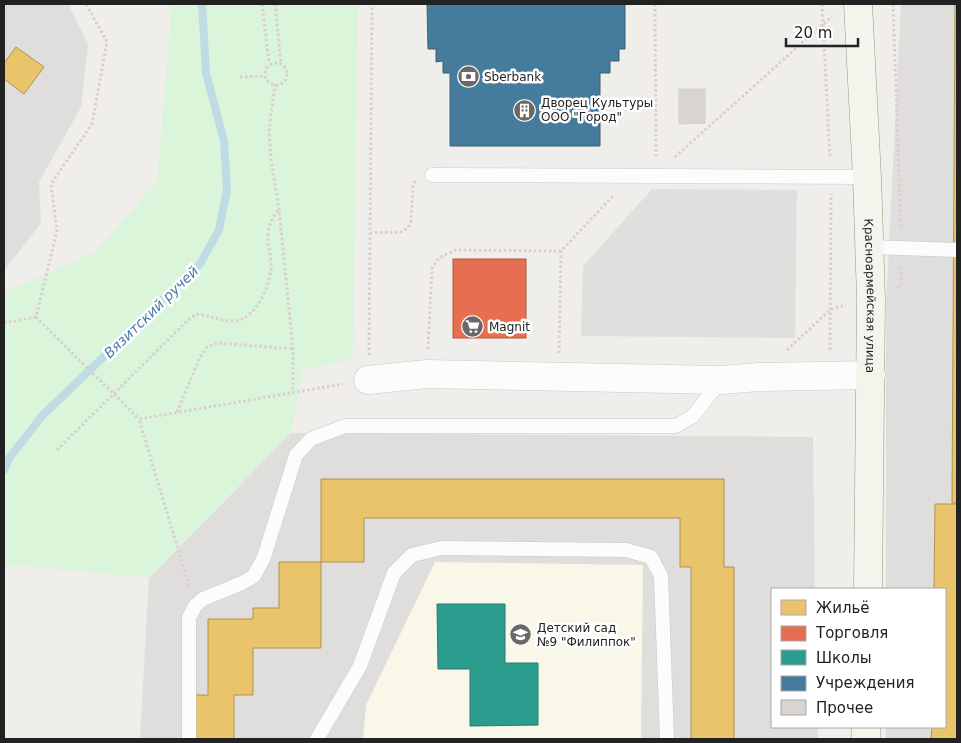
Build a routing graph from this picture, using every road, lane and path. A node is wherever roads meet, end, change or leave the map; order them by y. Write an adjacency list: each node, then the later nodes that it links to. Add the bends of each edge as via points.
1 (86, 4): 21 (path, via 107,42 92,124 51,184 57,231)
2 (262, 4): 7 (path)
3 (275, 4): 8 (path)
4 (372, 4): 17 (path)
5 (655, 4): 13 (path)
6 (846, 9): 13 (path); 15 (street, Красноармейская улица)
7 (269, 64): 8 (path); 9 (path)
8 (281, 64): 11 (path, via 288,75 282,84)
9 (265, 76): 10 (path); 11 (path, via 270,84)
10 (240, 77)
11 (275, 84): 16 (path, via 271,159)
12 (432, 175): 14 (lane); 17 (path, via 418,178 413,185 408,228 401,232)
13 (656, 175): 14 (lane); 15 (lane)
14 (631, 177): 20 (path)
15 (867, 177): 18 (street, Красноармейская улица)
16 (280, 209): 23 (path); 32 (path, via 270,221 268,233 272,266 257,306 246,317 234,321 196,314)
17 (370, 233): 27 (path)
18 (870, 247): 19 (lane); 25 (street, Красноармейская улица)
19 (957, 250)
20 (561, 251): 24 (path, via 455,250 438,258 432,268); 26 (path)
21 (36, 317): 22 (path); 31 (path, bridge)
22 (4, 323)
23 (293, 349): 29 (path); 30 (path, via 218,343 207,347)
24 (427, 374): 26 (street); 27 (street)
25 (871, 375): 28 (street, via 759,376); 33 (street, Красноармейская улица)
26 (559, 377): 28 (street)
27 (368, 380): 29 (path)
28 (721, 380): 34 (lane, via 693,416 676,426 346,426 311,439 296,455 264,557 254,576)
29 (293, 393): 30 (path)
30 (177, 412): 31 (path)
31 (139, 419): 34 (path)
32 (57, 450)
33 (868, 588)
34 (194, 606): 35 (lane, via 189,618)
35 (188, 739)
36 (317, 739): 37 (lane, via 360,666 394,573 412,555 442,548 626,550 651,557 661,576)
37 (667, 739)

